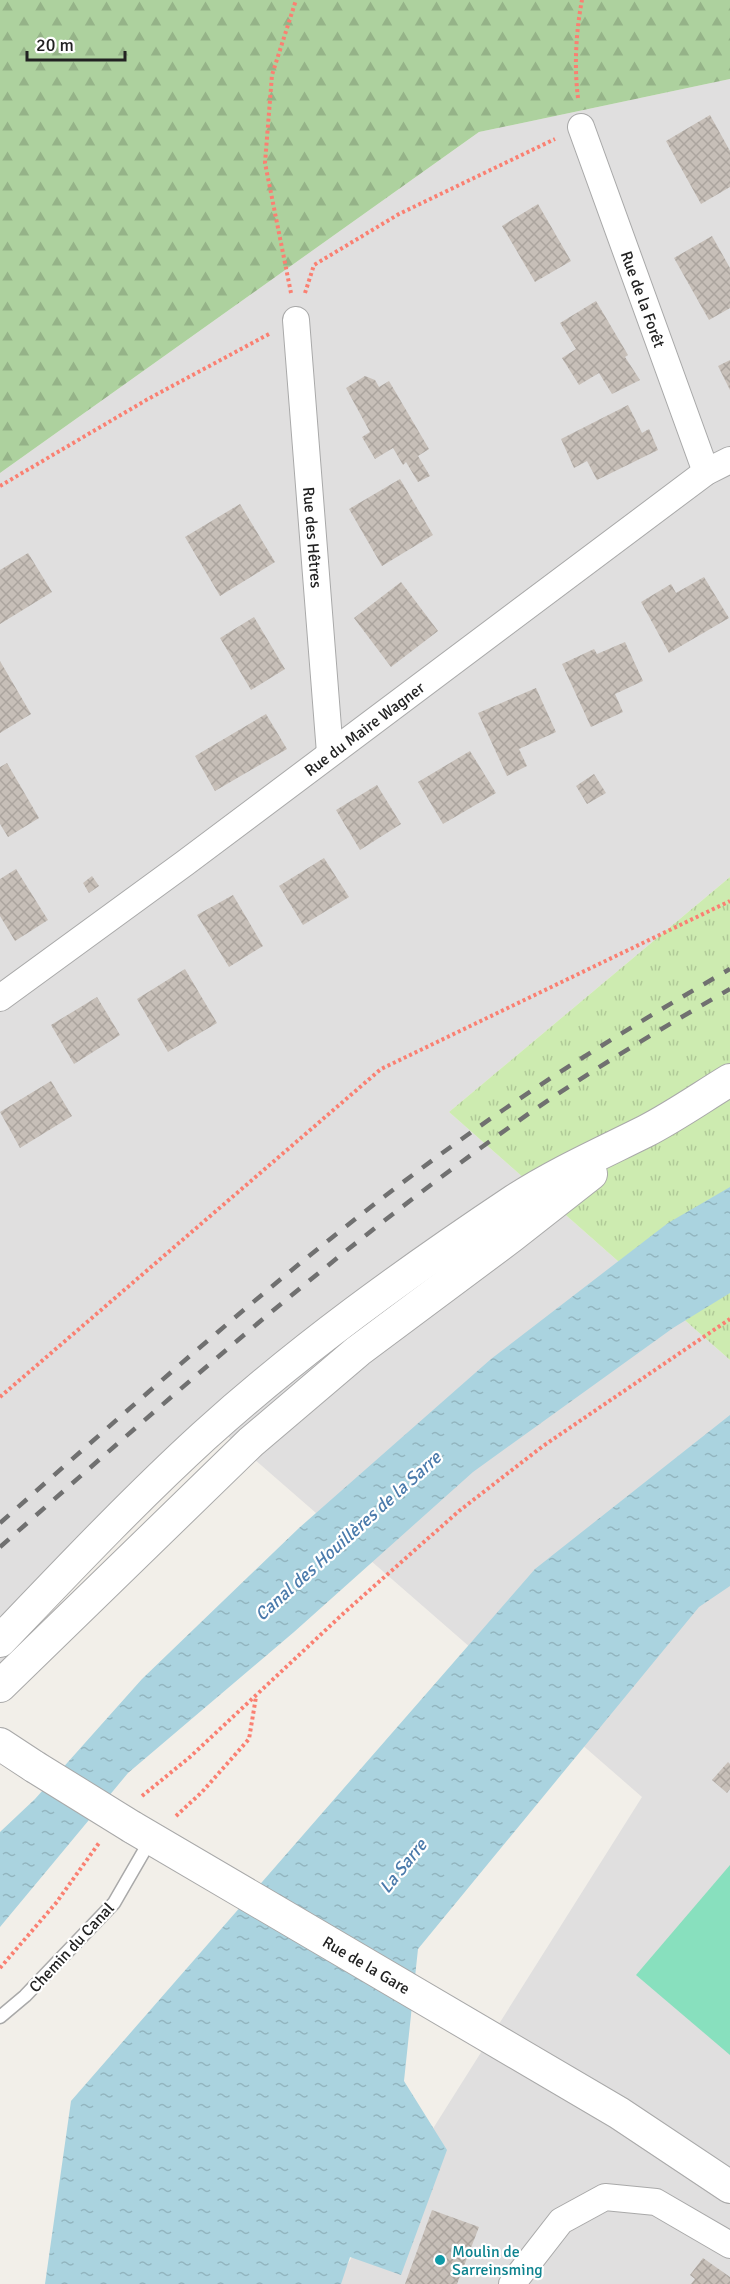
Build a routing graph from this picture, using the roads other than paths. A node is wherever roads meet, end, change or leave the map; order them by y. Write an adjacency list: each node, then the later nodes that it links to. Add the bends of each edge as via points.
1 (581, 127): 4 (street, Rue de la Forêt)
2 (296, 320): 5 (street, Rue des Hêtres)
3 (730, 460): 4 (street, Rue du Maire Wagner)
4 (706, 472): 5 (street, Rue du Maire Wagner)
5 (330, 753): 6 (street, Rue du Maire Wagner)
6 (0, 998)
7 (730, 1080): 8 (street)
8 (649, 1129): 9 (street, via 574,1165 516,1199 290,1362 203,1437); 10 (street, via 358,1351 251,1442)
9 (0, 1641)
10 (0, 1686)
11 (0, 1744): 12 (street, Rue de la Gare, bridge)
12 (149, 1829): 13 (lane, Chemin du Canal, via 114,1903); 14 (street, Rue de la Gare, via 619,2113)
13 (0, 2017)
14 (730, 2187)
15 (730, 2245): 16 (street, via 656,2202 605,2197 561,2221)
16 (512, 2284)

